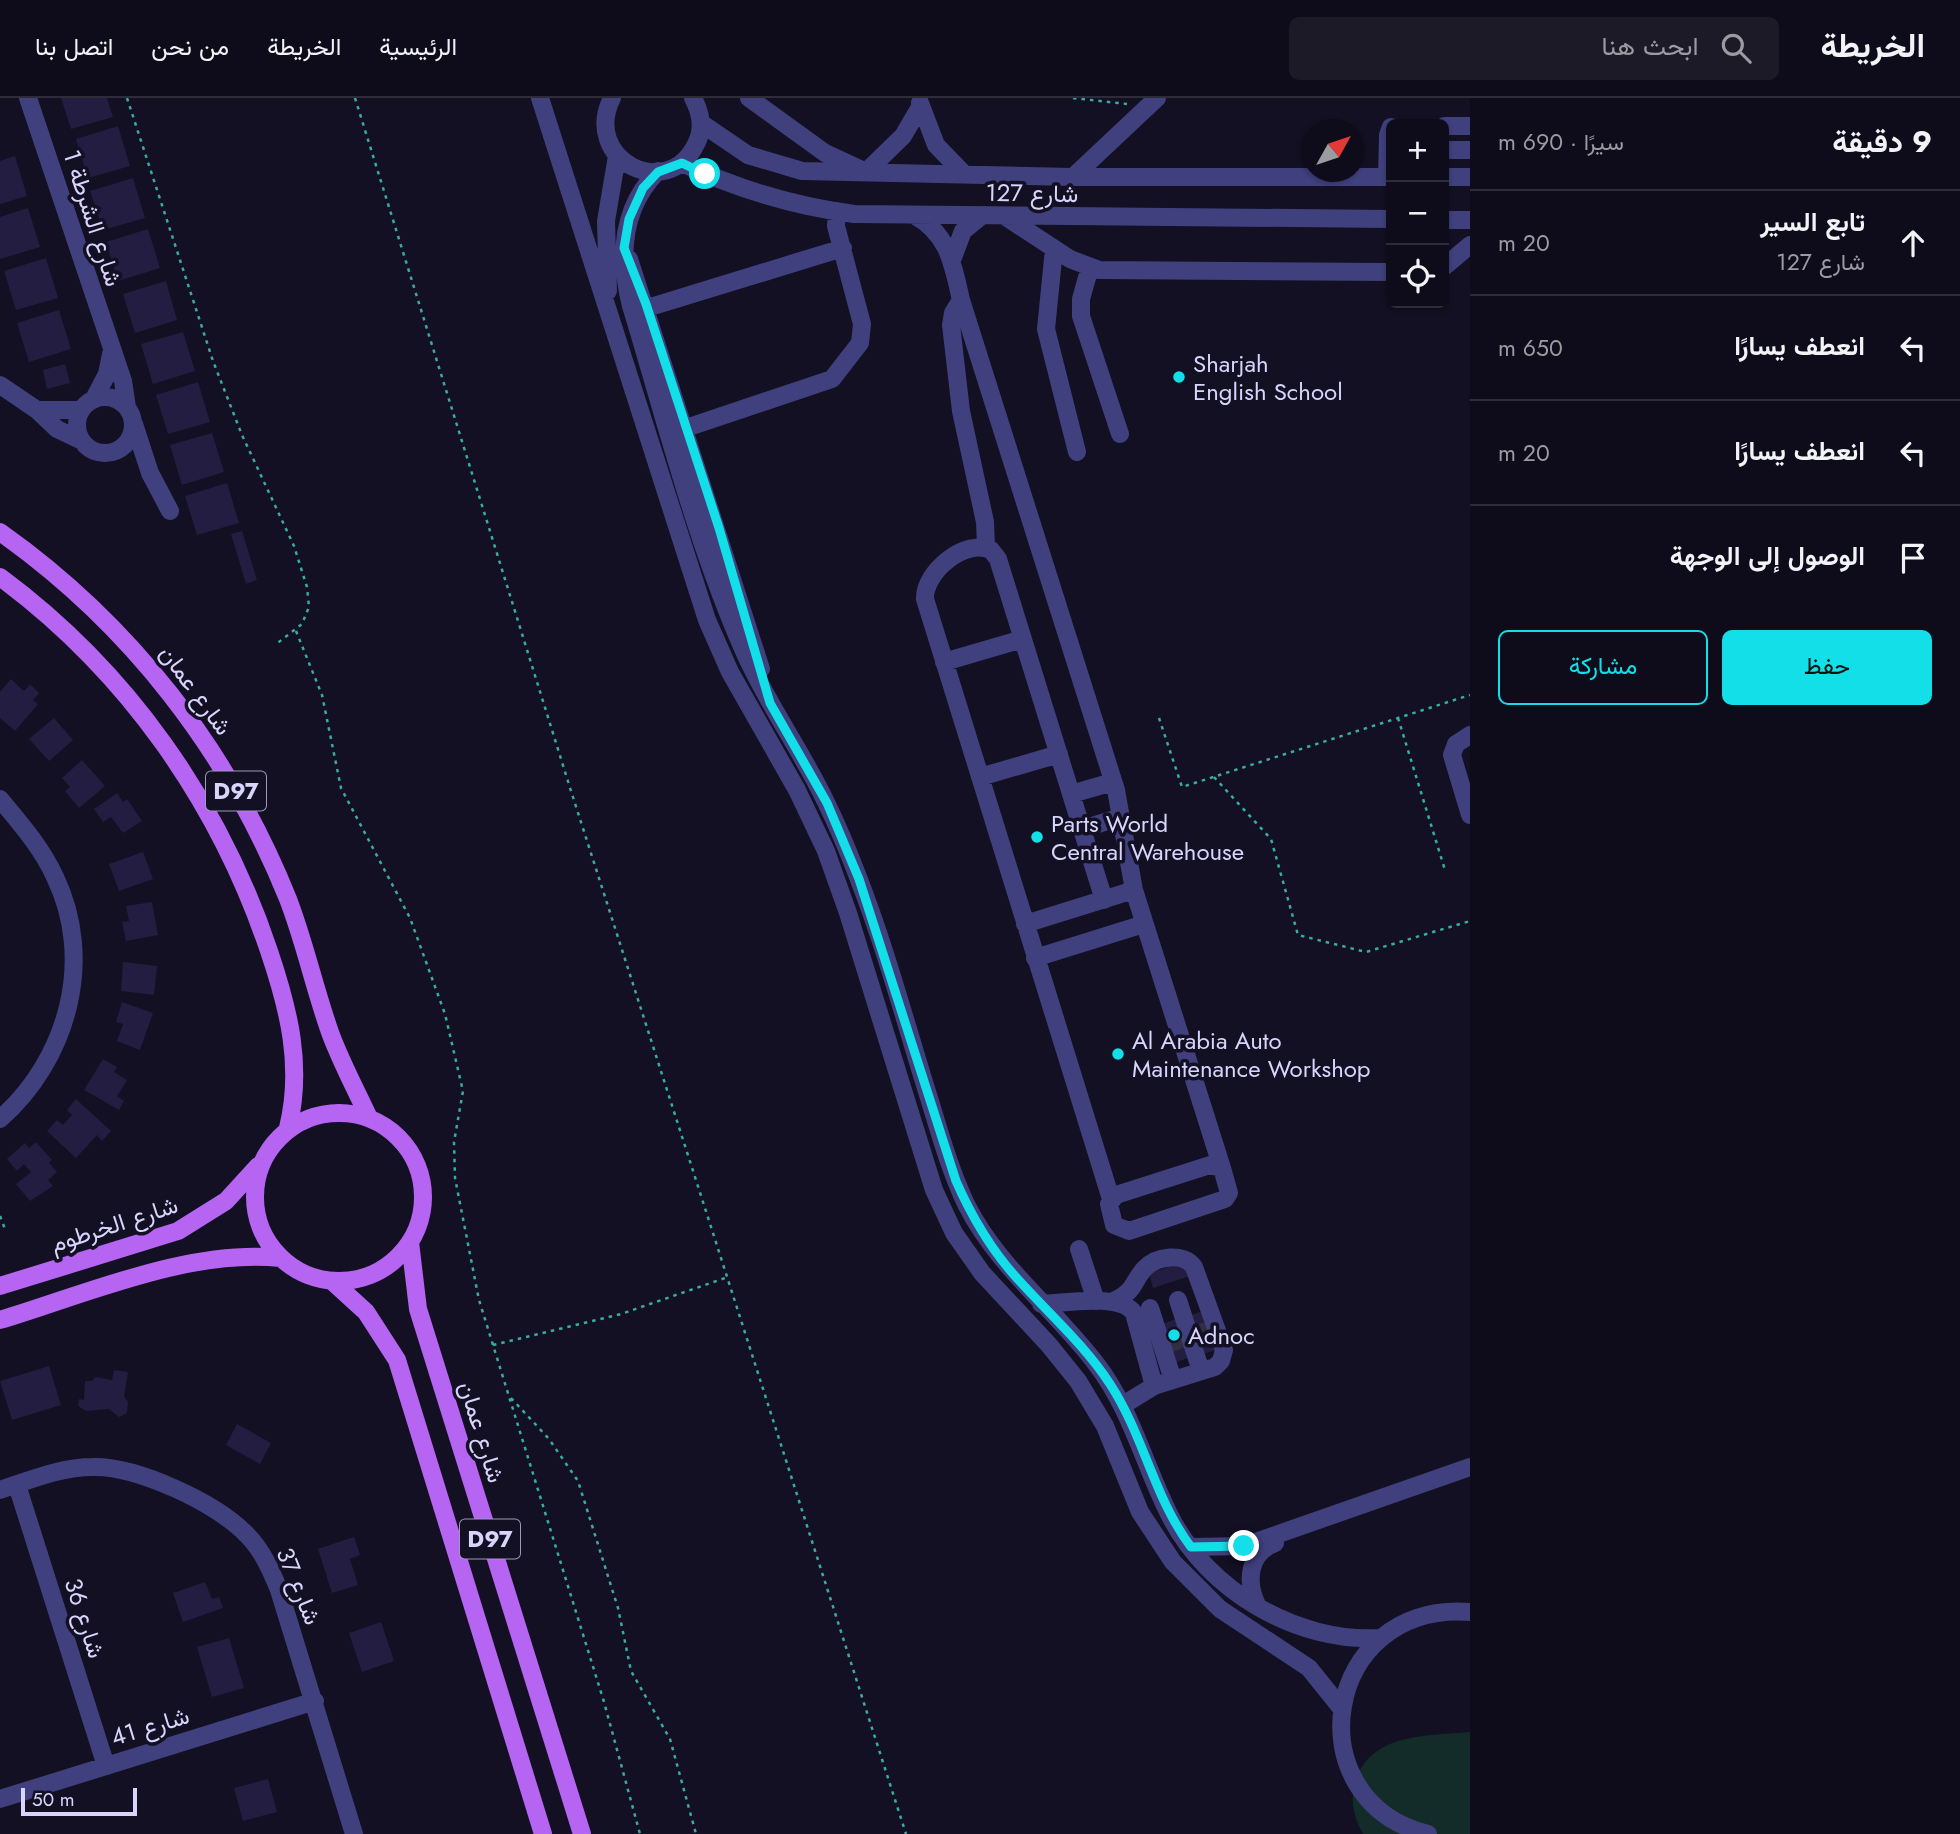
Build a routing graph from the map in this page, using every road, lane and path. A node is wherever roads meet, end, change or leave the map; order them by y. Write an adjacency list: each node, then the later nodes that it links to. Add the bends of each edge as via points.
1 (28, 98): 43 (street, شارع الشرطة 1)
2 (127, 98): 59 (path, via 213,361 301,566 309,607)
3 (355, 98): 95 (path)
4 (540, 98): 42 (street)
5 (693, 98): 11 (street)
6 (749, 98): 19 (street, via 825,153)
7 (1073, 98): 10 (path)
8 (606, 101): 16 (street, via 605,133)
9 (920, 102): 19 (street, via 903,136); 20 (street, via 936,145)
10 (1152, 102): 21 (street)
11 (701, 123): 17 (street, via 696,145); 19 (street, شارع 127, via 748,155 774,165 802,171)
12 (1449, 125): 13 (street)
13 (1470, 126)
14 (1449, 150): 15 (street)
15 (1470, 150)
16 (617, 156): 18 (street, via 639,170); 42 (street, via 605,243)
17 (682, 163): 18 (street); 25 (street, شارع 127, via 752,192)
18 (658, 172): 33 (street, via 633,208)
19 (866, 173): 20 (street, شارع 127)
20 (965, 175): 21 (street, شارع 127)
21 (1073, 177): 22 (street, شارع 127)
22 (1386, 177)
23 (1449, 177): 24 (street)
24 (1470, 177)
25 (836, 211): 26 (street, شارع 127); 34 (street)
26 (914, 215): 27 (street, شارع 127); 36 (street, via 941,237)
27 (980, 217): 28 (street, شارع 127); 36 (street, via 964,230)
28 (1006, 217): 29 (street, شارع 127); 35 (street)
29 (1386, 219)
30 (1449, 220): 31 (street)
31 (1470, 220)
32 (1470, 245): 37 (street)
33 (624, 248): 41 (street); 64 (street, via 631,306 703,542 743,650)
34 (843, 248): 41 (street); 49 (street, via 863,330 860,343 840,370 827,380)
35 (1054, 249): 38 (street); 53 (street, via 1046,329)
36 (952, 260): 40 (street)
37 (1449, 263)
38 (1090, 267): 39 (street); 50 (street, via 1081,316)
39 (1386, 272)
40 (961, 300): 57 (street, via 951,325 961,411 985,522); 71 (street)
41 (647, 308): 49 (street)
42 (612, 323): 120 (street, via 707,620 826,851 934,1190 954,1233 982,1273 1078,1381 1105,1426 1140,1512 1172,1562 1220,1609 1309,1668)
43 (111, 354): 45 (street, via 107,374); 46 (street, شارع الشرطة 1)
44 (0, 385): 47 (street)
45 (88, 404): 46 (street, via 116,399); 47 (street); 51 (street, via 77,426)
46 (127, 407): 48 (street)
47 (37, 410): 51 (street, via 57,429)
48 (134, 424): 52 (street, via 130,440); 54 (street)
49 (686, 428): 64 (street)
50 (1120, 435)
51 (82, 441): 52 (street, via 102,453)
52 (118, 450): 54 (street)
53 (1077, 452)
54 (150, 473): 55 (street)
55 (170, 512)
56 (0, 532): 84 (main road, شارع عمان / D97, via 71,586 124,638 173,695 216,758 278,877 331,1036)
57 (986, 547): 60 (street, via 998,559); 62 (street, via 975,547 943,565 927,583 925,599)
58 (0, 577): 86 (main road, D97, via 69,636 123,692 172,754 213,821 256,912 289,1016 296,1084)
59 (296, 631): 61 (path); 106 (path, via 322,695 341,788 410,918 445,1014 463,1091 454,1142 458,1201)
60 (1023, 639): 62 (street); 68 (street)
61 (275, 645)
62 (944, 662): 69 (street)
63 (1470, 695): 66 (path)
64 (770, 703): 102 (street, via 827,803 859,879 947,1156 967,1204 1003,1261)
65 (1159, 718): 70 (path, via 1182,787)
66 (1398, 718): 70 (path); 77 (path)
67 (1470, 735): 74 (street, via 1456,744 1452,755)
68 (1059, 754): 69 (street); 72 (street)
69 (980, 777): 82 (street)
70 (1214, 777): 80 (path, via 1271,838 1298,935 1366,952)
71 (1113, 782): 72 (street); 75 (street)
72 (1071, 794): 76 (street)
73 (0, 799): 85 (street, via 56,877 70,916 75,957 71,995 52,1051 28,1089)
74 (1470, 815)
75 (1121, 817): 76 (street); 78 (street)
76 (1082, 829): 79 (street)
77 (1445, 870)
78 (1134, 890): 79 (street); 81 (street)
79 (1104, 900): 82 (street)
80 (1470, 920)
81 (1144, 924): 83 (street); 88 (street)
82 (1026, 925): 83 (street)
83 (1035, 958): 89 (street)
84 (369, 1118): 86 (main road, via 327,1112); 92 (main road, via 396,1135 415,1160 422,1181 419,1223)
85 (0, 1119)
86 (288, 1128): 87 (main road)
87 (262, 1160): 94 (main road, via 254,1202 258,1223); 97 (main road, شارع الخرطوم, via 226,1202 178,1231)
88 (1223, 1168): 89 (street, via 1210,1165); 89 (street, via 1229,1193 1224,1199 1129,1231 1114,1225)
89 (1111, 1199)
90 (0, 1216): 91 (path)
91 (5, 1229)
92 (410, 1242): 96 (main road, via 399,1256 368,1276); 125 (main road, شارع عمان / D97, via 418,1309)
93 (1079, 1249): 100 (street)
94 (281, 1258): 96 (main road, via 296,1270); 104 (main road, via 234,1256 192,1261)
95 (728, 1277): 106 (path, via 621,1314); 128 (path)
96 (332, 1281): 124 (main road, D97, via 366,1312 397,1360)
97 (0, 1286)
98 (1204, 1292): 99 (street); 101 (street, via 1192,1263 1175,1257 1148,1265 1133,1289); 105 (street)
99 (1178, 1300): 103 (street); 105 (street)
100 (1096, 1301): 101 (street); 102 (street)
101 (1114, 1301): 103 (street)
102 (1041, 1304): 111 (street, via 1081,1345)
103 (1142, 1310): 105 (street); 109 (street)
104 (0, 1320)
105 (1190, 1337): 107 (street); 107 (street, via 1224,1350 1215,1367); 108 (street)
106 (493, 1345): 110 (path)
107 (1201, 1371): 108 (street)
108 (1173, 1380): 109 (street)
109 (1154, 1386): 111 (street)
110 (508, 1396): 126 (path, via 604,1702); 127 (path, via 549,1439 578,1481 618,1608 631,1671 670,1739)
111 (1123, 1405): 115 (street, via 1170,1516)
112 (1470, 1467): 114 (street)
113 (8, 1487): 119 (street, شارع 37, via 74,1468 127,1470 169,1486 237,1525 258,1548 279,1590); 121 (street, شارع 36)
114 (1309, 1525): 115 (street, via 1244,1546); 116 (street, via 1258,1555 1250,1581)
115 (1191, 1547): 116 (street, via 1227,1584)
116 (1257, 1605): 118 (street, via 1313,1632)
117 (1470, 1612): 118 (street, via 1422,1615)
118 (1380, 1638): 120 (street, via 1351,1676)
119 (315, 1700): 121 (street, شارع 41); 123 (street, شارع 37)
120 (1342, 1709): 129 (street, via 1345,1755 1358,1784 1392,1819)
121 (106, 1766): 122 (street, شارع 41)
122 (0, 1799)
123 (354, 1834)
124 (543, 1834)
125 (582, 1834)
126 (640, 1834)
127 (696, 1834)
128 (906, 1834)
129 (1428, 1834)

